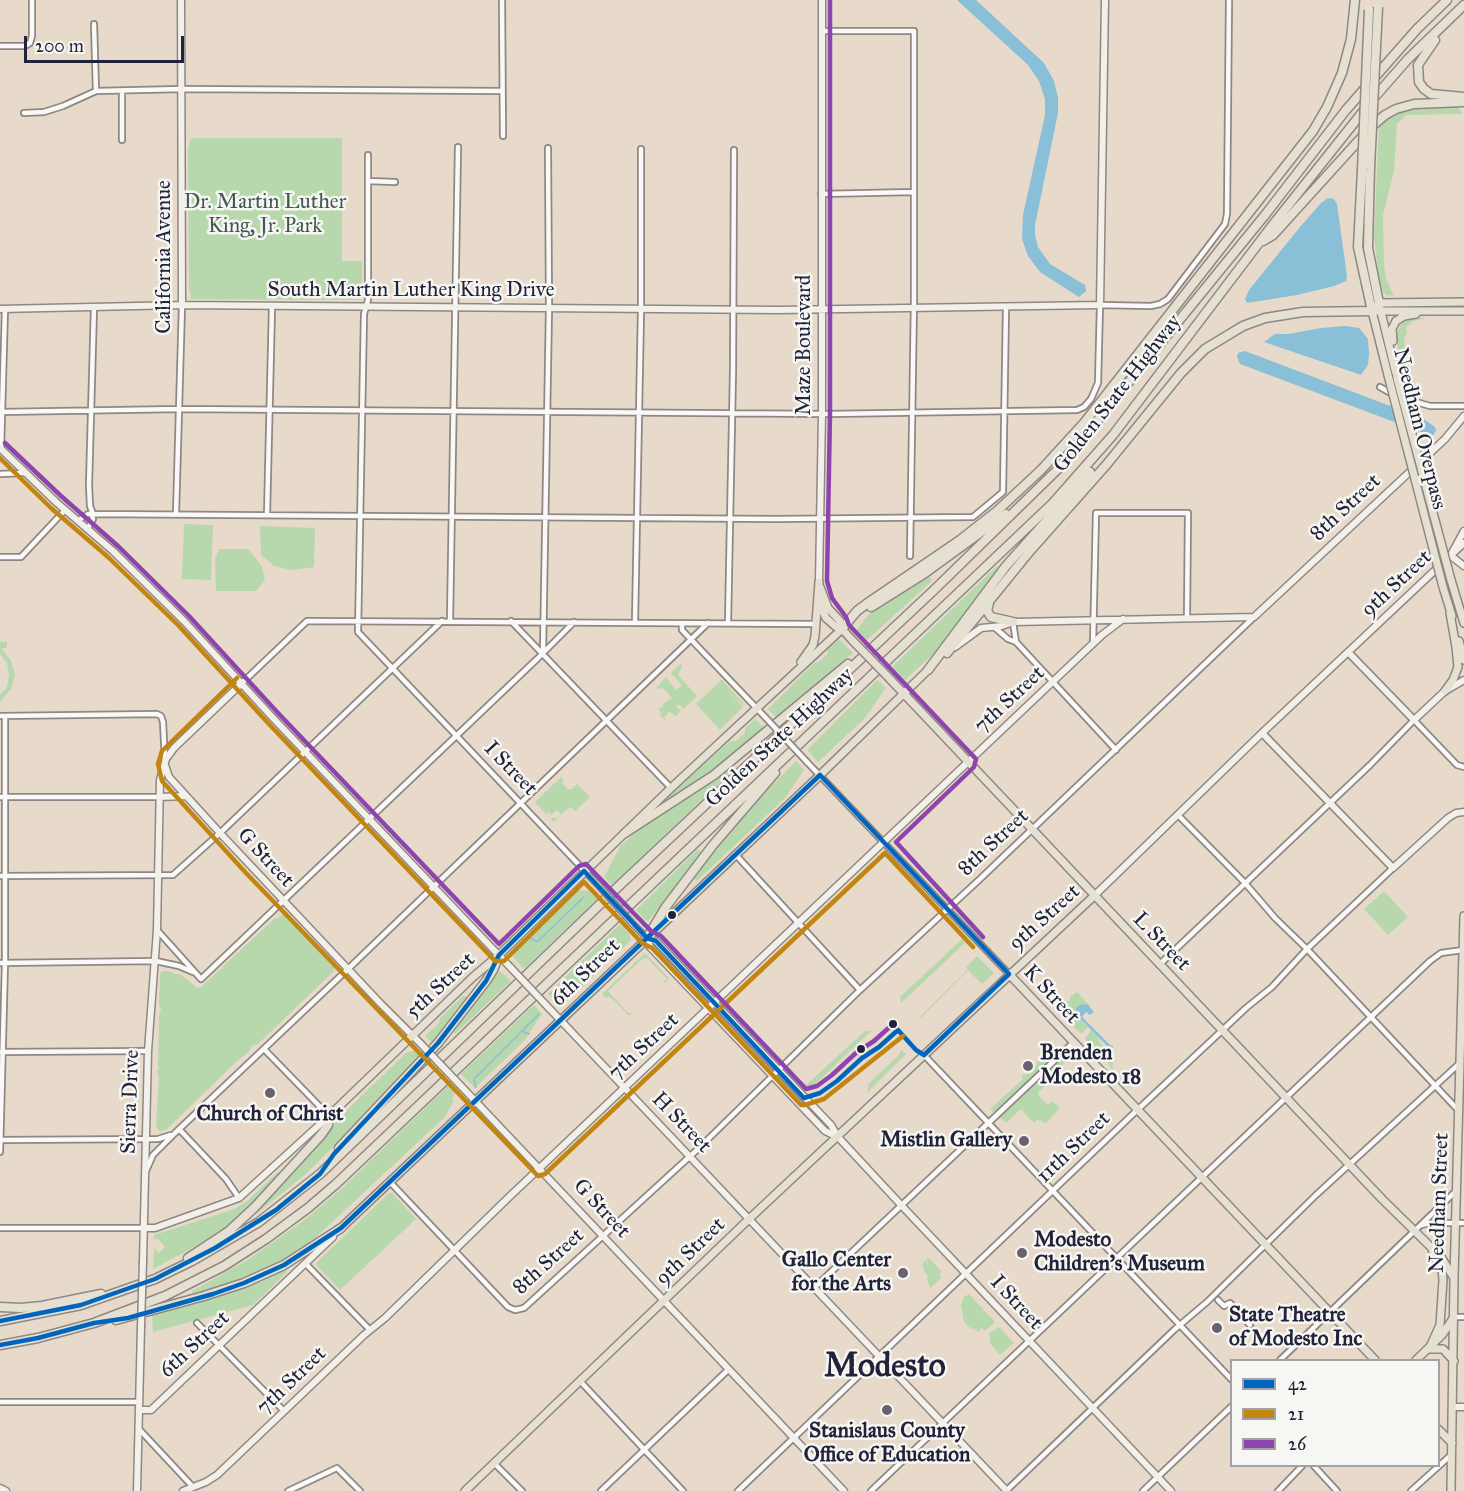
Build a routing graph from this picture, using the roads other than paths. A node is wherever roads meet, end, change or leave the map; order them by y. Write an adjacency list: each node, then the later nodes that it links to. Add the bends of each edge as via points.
1 (32, 0): 14 (street, via 30,43)
2 (181, 0): 15 (street, California Avenue)
3 (502, 0): 18 (street)
4 (822, 0): 13 (street, Maze Boulevard)
5 (1105, 0): 37 (street)
6 (1229, 0): 37 (street, via 1227,219 1223,229 1164,302)
7 (1355, 0): 114 (highway, via 1346,61 1317,125 1084,423 997,511 856,611)
8 (1369, 0): 29 (highway, bridge)
9 (1447, 0): 72 (highway, Golden State Highway, via 1360,93 1091,432)
10 (1379, 3): 29 (highway, bridge)
11 (1464, 5): 19 (highway, via 1426,50 1417,71 1419,82 1428,92); 34 (highway, Golden State Highway, via 1373,99)
12 (94, 24): 16 (street)
13 (822, 32): 32 (street, via 914,32); 33 (street, Maze Boulevard)
14 (0, 46)
15 (182, 89): 17 (street); 18 (street); 36 (street, California Avenue)
16 (96, 91): 17 (street); 21 (street, via 44,112)
17 (122, 91): 23 (street)
18 (502, 91): 22 (street)
19 (1464, 97)
20 (1464, 102): 34 (highway, via 1414,104 1385,115 1273,235)
21 (24, 113)
22 (503, 136)
23 (122, 140)
24 (458, 147): 41 (street)
25 (548, 148): 43 (street)
26 (641, 149): 49 (street)
27 (734, 150): 46 (street)
28 (368, 155): 30 (street)
29 (1366, 168): 44 (highway, via 1368,248)
30 (368, 181): 31 (street); 40 (street)
31 (395, 182)
32 (914, 192): 33 (street); 48 (street)
33 (821, 194): 47 (street, Maze Boulevard)
34 (1258, 244): 54 (highway, Golden State Highway)
35 (1464, 302): 44 (main road)
36 (182, 305): 38 (street, South Martin Luther King Drive); 39 (street, South Martin Luther King Drive); 56 (street, California Avenue)
37 (1100, 305): 42 (street, South Martin Luther King Drive); 61 (street, via 1098,383 1084,407)
38 (94, 307): 45 (street, South Martin Luther King Drive); 57 (street)
39 (272, 307): 40 (street, South Martin Luther King Drive); 58 (street)
40 (366, 307): 41 (street, South Martin Luther King Drive); 59 (street)
41 (457, 307): 43 (street, South Martin Luther King Drive); 60 (street)
42 (1006, 307): 48 (street, South Martin Luther King Drive); 61 (street)
43 (549, 308): 49 (street, South Martin Luther King Drive); 63 (street)
44 (1377, 308): 51 (main road); 52 (main road, Needham Overpass); 94 (highway, via 1265,318 1205,348); 95 (main road, Needham Overpass, bridge, via 1389,375)
45 (2, 309): 62 (street)
46 (734, 309): 47 (street, South Martin Luther King Drive); 49 (street, South Martin Luther King Drive); 66 (street)
47 (822, 309): 48 (street, South Martin Luther King Drive); 67 (street, Maze Boulevard)
48 (914, 309): 65 (street)
49 (641, 310): 64 (street)
50 (1464, 311): 51 (main road)
51 (1421, 312): 52 (main road, via 1394,323)
52 (1390, 351): 111 (main road, Needham Overpass, bridge)
53 (1380, 387): 55 (street, via 1423,405)
54 (1136, 405): 124 (highway, via 1109,449 1006,566); 139 (highway, Golden State Highway, via 1053,503)
55 (1464, 406)
56 (179, 409): 57 (street); 58 (street); 75 (street, California Avenue)
57 (91, 410): 62 (street); 74 (street, via 89,485)
58 (269, 410): 59 (street); 76 (street)
59 (362, 410): 60 (street); 77 (street)
60 (454, 411): 63 (street); 78 (street)
61 (1005, 411): 65 (street); 81 (street, via 1004,492 972,517)
62 (1, 412): 69 (street)
63 (547, 412): 64 (street); 79 (street)
64 (640, 413): 66 (street); 80 (street)
65 (912, 413): 67 (street); 81 (street)
66 (732, 414): 67 (street); 82 (street)
67 (822, 414): 83 (street, Maze Boulevard)
68 (1464, 416): 97 (street, 8th Street)
69 (1, 449): 70 (street, H Street)
70 (25, 473): 71 (street); 73 (street, H Street)
71 (0, 474)
72 (1031, 496): 114 (highway); 115 (highway, Golden State Highway)
73 (65, 510): 84 (street, H Street); 90 (street, via 21,557)
74 (93, 514): 75 (street); 84 (street); 85 (street)
75 (176, 514): 76 (street)
76 (267, 515): 77 (street)
77 (360, 515): 78 (street); 100 (street)
78 (452, 516): 79 (street); 102 (street)
79 (545, 517): 80 (street); 104 (street)
80 (638, 518): 82 (street); 106 (street)
81 (910, 518): 83 (street); 88 (street)
82 (730, 519): 83 (street); 110 (street)
83 (820, 519): 92 (street, Maze Boulevard)
84 (79, 520): 85 (street, H Street)
85 (88, 528): 127 (street, H Street)
86 (1464, 531): 89 (street)
87 (1464, 543): 89 (street, 9th Street)
88 (910, 556)
89 (1451, 556): 91 (street); 119 (street, 9th Street)
90 (0, 557)
91 (1464, 566)
92 (819, 582): 93 (main road, Maze Boulevard); 114 (main road, L Street, via 825,602)
93 (818, 601): 112 (main road, Maze Boulevard); 114 (main road, L Street, via 826,618)
94 (989, 603): 107 (highway, via 987,611 991,617); 121 (highway)
95 (1450, 613): 122 (main road, Needham Overpass); 129 (main road, via 1458,667)
96 (1187, 617): 97 (street, 6th Street); 98 (street, 6th Street); 99 (street, via 1188,513 1096,513)
97 (1254, 617): 137 (street, 8th Street)
98 (1123, 619): 99 (street, 6th Street); 118 (street, 7th Street)
99 (1093, 620): 107 (street, 6th Street); 118 (street)
100 (357, 621): 101 (street); 123 (street, I Street, via 359,635); 127 (street, via 306,621)
101 (442, 621): 102 (street); 123 (street)
102 (450, 621): 103 (street)
103 (511, 621): 104 (street); 120 (street)
104 (543, 622): 105 (street); 120 (street)
105 (573, 622): 106 (street); 120 (street)
106 (635, 622): 108 (street)
107 (1013, 622): 113 (street, 6th Street); 117 (street)
108 (682, 623): 109 (street); 116 (street, K Street, via 682,630)
109 (708, 623): 110 (street); 116 (street)
110 (728, 623): 112 (street)
111 (1464, 623)
112 (816, 624): 125 (main road, Maze Boulevard, via 813,645)
113 (989, 626): 117 (street); 121 (street, 6th Street, via 977,630)
114 (842, 629): 125 (main road, 5th Street); 130 (main road, L Street, bridge)
115 (888, 632): 155 (highway, via 722,769); 212 (highway, Golden State Highway)
116 (692, 640): 131 (street, K Street); 134 (street)
117 (1016, 642): 128 (street)
118 (1093, 644): 128 (street, 7th Street)
119 (1348, 651): 133 (street); 135 (street, 9th Street)
120 (543, 653): 134 (street); 136 (street)
121 (947, 653): 124 (main road, 6th Street)
122 (1464, 660)
123 (392, 669): 136 (street, I Street); 138 (street)
124 (928, 670): 130 (main road, 6th Street)
125 (786, 680): 131 (main road, 5th Street)
126 (1464, 680): 129 (street)
127 (242, 682): 138 (street, H Street); 141 (street, via 174,748)
128 (1053, 683): 137 (street); 140 (street, 7th Street)
129 (1445, 691): 133 (street)
130 (905, 694): 140 (main road, L Street); 143 (main road, 6th Street)
131 (758, 708): 143 (street, K Street, bridge); 144 (main road, 5th Street)
132 (2, 716): 141 (street, Sierra Drive, via 160,716); 146 (street)
133 (1414, 720): 142 (street, via 1457,765); 148 (street)
134 (607, 721): 144 (street); 149 (street)
135 (1262, 733): 148 (street); 151 (street, 9th Street)
136 (456, 736): 149 (street, I Street); 152 (street)
137 (1116, 750): 153 (street, 8th Street)
138 (305, 751): 152 (street, H Street); 154 (street)
139 (787, 757): 170 (highway, via 706,854); 244 (highway, Golden State Highway, via 308,1208 197,1281)
140 (969, 762): 153 (main road, L Street); 156 (street, 7th Street)
141 (165, 764): 145 (street, G Street, via 169,777); 147 (street, Sierra Drive)
142 (1464, 766)
143 (820, 775): 156 (street, K Street); 157 (main road, 6th Street)
144 (671, 788): 155 (main road, 5th Street)
145 (186, 796): 147 (street); 154 (street, G Street)
146 (2, 797): 147 (street); 160 (street)
147 (159, 797): 161 (street, Sierra Drive)
148 (1330, 802): 158 (street); 162 (street)
149 (520, 803): 159 (street, I Street); 163 (street)
150 (1464, 812): 158 (street, 11th Street, via 1448,818)
151 (1178, 815): 162 (street); 164 (street, 9th Street)
152 (369, 819): 163 (street, H Street); 165 (street)
153 (1032, 830): 164 (main road, L Street); 166 (street, 8th Street)
154 (220, 833): 161 (street, via 173,875); 165 (street, G Street)
155 (625, 833): 159 (main road, 5th Street)
156 (885, 842): 166 (street, K Street); 168 (street, 7th Street)
157 (735, 854): 168 (street); 170 (main road, 6th Street)
158 (1394, 868): 171 (street, 11th Street)
159 (584, 871): 170 (street, I Street, bridge); 173 (main road, 5th Street)
160 (2, 876): 161 (street); 175 (street)
161 (159, 876): 169 (street, Sierra Drive)
162 (1245, 883): 171 (street); 176 (street)
163 (434, 886): 173 (street, H Street); 177 (street)
164 (1094, 896): 176 (main road, L Street); 179 (main road, 9th Street)
165 (283, 901): 177 (street, G Street); 178 (street, via 201,979)
166 (947, 910): 179 (street, K Street); 180 (street, 8th Street)
167 (1464, 916): 172 (main road, Needham Street)
168 (798, 923): 180 (street); 181 (street, 7th Street)
169 (157, 930): 174 (street, Sierra Drive); 178 (street)
170 (647, 938): 181 (street, I Street, via 656,941); 183 (main road, 6th Street)
171 (1307, 948): 182 (street); 184 (street, 11th Street, via 1272,987)
172 (1463, 950): 182 (street, via 1447,951 1436,957); 187 (main road, Needham Street)
173 (499, 955): 183 (street, H Street, bridge); 185 (main road, 5th Street); 212 (highway, via 486,981 438,1043)
174 (156, 961): 175 (street); 178 (street); 189 (street, Sierra Drive)
175 (3, 963): 190 (street)
176 (1159, 964): 184 (main road, L Street)
177 (348, 969): 185 (street, G Street); 188 (street)
178 (196, 974)
179 (1009, 974): 186 (main road, K Street); 191 (main road, 9th Street)
180 (860, 990): 193 (street, 8th Street)
181 (712, 1006): 193 (street, I Street); 195 (street, 7th Street)
182 (1372, 1018): 194 (street); 196 (street)
183 (561, 1020): 195 (street, H Street); 197 (main road, 6th Street)
184 (1223, 1030): 196 (main road, L Street); 198 (street, 11th Street)
185 (413, 1035): 197 (street, G Street, bridge); 200 (main road, 5th Street)
186 (1073, 1043): 198 (main road, K Street); 201 (street)
187 (1462, 1043): 192 (main road, Needham Street)
188 (264, 1049): 200 (street); 202 (street)
189 (148, 1051): 190 (street); 205 (street, Sierra Drive)
190 (1, 1052): 206 (street)
191 (924, 1055): 201 (street); 204 (main road, 9th Street)
192 (1460, 1062): 194 (street); 199 (main road, Needham Street)
193 (776, 1074): 204 (street, I Street, via 831,1125); 208 (street, 8th Street)
194 (1436, 1085): 199 (street); 209 (street)
195 (625, 1088): 208 (street, H Street); 210 (street, 7th Street)
196 (1287, 1097): 209 (main road, L Street); 213 (street)
197 (475, 1101): 210 (street, G Street); 214 (main road, 6th Street)
198 (1137, 1110): 213 (main road, K Street); 216 (street, 11th Street)
199 (1459, 1111): 203 (main road, Needham Street)
200 (329, 1116): 217 (street, 5th Street); 234 (highway, via 321,1135 247,1215)
201 (989, 1124): 216 (street); 218 (street)
202 (177, 1131): 205 (street, via 163,1138); 211 (street, via 153,1155); 217 (street, via 226,1179)
203 (1461, 1132): 215 (main road, Needham Street)
204 (838, 1137): 218 (street, I Street); 219 (main road, 9th Street)
205 (146, 1138): 206 (street); 211 (street, Sierra Drive)
206 (0, 1140): 207 (street)
207 (0, 1152)
208 (689, 1156): 219 (street, H Street); 226 (street, 8th Street)
209 (1350, 1164): 225 (main road, L Street); 227 (street)
210 (540, 1169): 226 (street, G Street); 229 (street, 7th Street)
211 (146, 1174): 223 (street, Sierra Drive)
212 (320, 1174): 234 (highway, Golden State Highway, via 259,1222)
213 (1202, 1177): 227 (main road, K Street); 230 (street)
214 (390, 1182): 224 (main road, 6th Street); 229 (street)
215 (1457, 1189): 220 (main road, Needham Street); 221 (street)
216 (1053, 1192): 230 (street); 232 (street, 11th Street)
217 (239, 1198): 223 (street, 5th Street, via 155,1228)
218 (902, 1206): 232 (street, I Street); 236 (street)
219 (749, 1219): 236 (street, H Street); 238 (main road, 9th Street)
220 (1460, 1223): 221 (street); 233 (main road, Needham Street)
221 (1422, 1225): 225 (street)
222 (0, 1228): 223 (street)
223 (144, 1228): 264 (street, Sierra Drive, bridge)
224 (341, 1228): 231 (street, 6th Street); 244 (highway, via 284,1265 244,1283 128,1318)
225 (1413, 1231): 228 (main road, L Street); 240 (street)
226 (604, 1235): 229 (street, 8th Street, via 524,1308 515,1310); 238 (street, G Street)
227 (1265, 1245): 240 (main road, K Street); 247 (street)
228 (1431, 1248): 233 (main road, L Street, via 1442,1257); 253 (main road, via 1443,1280 1440,1325)
229 (455, 1251): 248 (street, 7th Street)
230 (1116, 1258): 247 (street); 250 (street)
231 (306, 1264): 248 (street); 252 (street, 6th Street)
232 (965, 1274): 250 (street, I Street); 255 (street, 11th Street)
233 (1454, 1278): 241 (main road, Needham Street)
234 (155, 1279): 235 (highway, Golden State Highway)
235 (136, 1286): 239 (highway, via 42,1306); 243 (highway, Golden State Highway, via 81,1305)
236 (814, 1288): 255 (street, H Street)
237 (1218, 1300): 246 (street, via 1224,1306 1230,1303)
238 (664, 1302): 260 (street, G Street); 262 (main road, 9th Street)
239 (0, 1307)
240 (1329, 1312): 256 (street); 257 (main road, K Street)
241 (1454, 1317): 242 (street); 253 (main road); 259 (main road, Needham Street)
242 (1464, 1317)
243 (0, 1321)
244 (94, 1323): 249 (highway, Golden State Highway)
245 (197, 1323): 252 (street)
246 (1250, 1324)
247 (1180, 1325): 261 (street); 267 (street)
248 (370, 1330): 270 (street, 7th Street)
249 (38, 1338): 251 (highway, Golden State Highway); 254 (highway)
250 (1030, 1342): 267 (street, I Street); 271 (street)
251 (0, 1345)
252 (219, 1345): 269 (street, 6th Street, via 151,1410); 270 (street)
253 (1429, 1349): 258 (main road); 259 (main road, via 1443,1349)
254 (0, 1350)
255 (879, 1356): 271 (street, H Street); 274 (street, 11th Street)
256 (1281, 1359)
257 (1374, 1359)
258 (1417, 1359)
259 (1454, 1361): 265 (main road, Needham Street)
260 (729, 1369): 274 (street, G Street); 276 (street)
261 (1230, 1378)
262 (580, 1382): 276 (street); 278 (main road, 9th Street)
263 (0, 1402): 264 (street)
264 (139, 1402): 269 (street, Sierra Drive)
265 (1452, 1407): 266 (street); 275 (main road, Needham Street)
266 (1464, 1407)
267 (1092, 1408): 283 (street, I Street); 298 (street)
268 (1230, 1408): 283 (street)
269 (139, 1410): 272 (street, Sierra Drive)
270 (284, 1411): 284 (street, 7th Street, via 217,1475)
271 (943, 1423): 297 (street); 298 (street, H Street)
272 (138, 1428): 284 (street); 287 (street, Sierra Drive)
273 (1440, 1431): 275 (main road)
274 (794, 1436): 295 (street, 11th Street); 296 (street, G Street)
275 (1452, 1443): 277 (main road, Needham Street)
276 (644, 1450): 293 (street); 294 (street)
277 (1451, 1454): 279 (street); 304 (main road, Needham Street)
278 (494, 1463): 291 (main road, 9th Street); 292 (street)
279 (1440, 1464)
280 (1301, 1467): 301 (street)
281 (1315, 1467): 302 (street)
282 (1437, 1467): 303 (street)
283 (1157, 1476): 299 (street); 300 (street, I Street)
284 (194, 1487): 288 (street, 7th Street)
285 (0, 1488): 286 (street)
286 (6, 1491)
287 (137, 1491)
288 (183, 1491)
289 (288, 1491): 290 (street, via 337,1467)
290 (360, 1491)
291 (465, 1491)
292 (522, 1491)
293 (601, 1491)
294 (683, 1491)
295 (738, 1491)
296 (844, 1491)
297 (871, 1491)
298 (1006, 1491)
299 (1143, 1491)
300 (1171, 1491)
301 (1278, 1491)
302 (1337, 1491)
303 (1411, 1491)
304 (1451, 1491)

